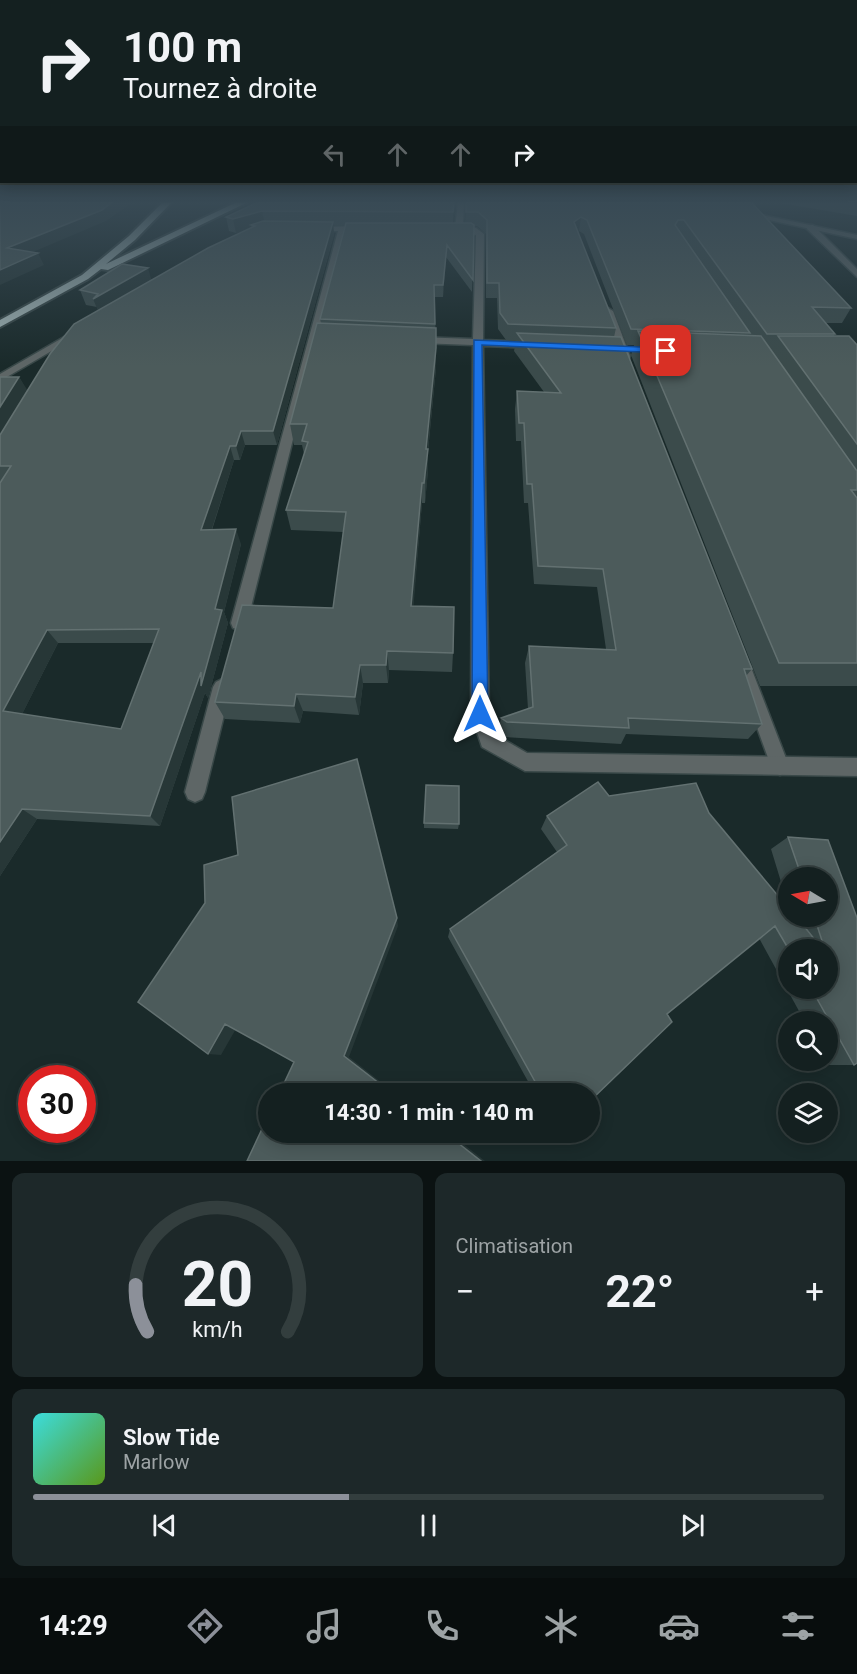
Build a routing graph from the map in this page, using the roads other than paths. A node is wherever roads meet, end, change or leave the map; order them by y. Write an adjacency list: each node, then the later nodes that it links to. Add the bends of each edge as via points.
1 (109, 257): 7 (highway)
2 (129, 257): 7 (highway)
3 (336, 257): 18 (street, via 319,337)
4 (480, 257): 13 (street)
5 (840, 257): 6 (street)
6 (857, 274)
7 (85, 278): 9 (highway)
8 (602, 297): 16 (street)
9 (0, 324)
10 (86, 328): 11 (street)
11 (67, 340): 15 (street); 17 (street)
12 (407, 340): 13 (street)
13 (478, 342): 14 (street); 21 (street, via 480,714 489,741 525,762)
14 (544, 345)
15 (55, 359)
16 (631, 370)
17 (0, 378)
18 (237, 632)
19 (738, 656): 21 (street)
20 (225, 678): 23 (street)
21 (780, 766): 22 (street)
22 (857, 767)
23 (195, 792)

